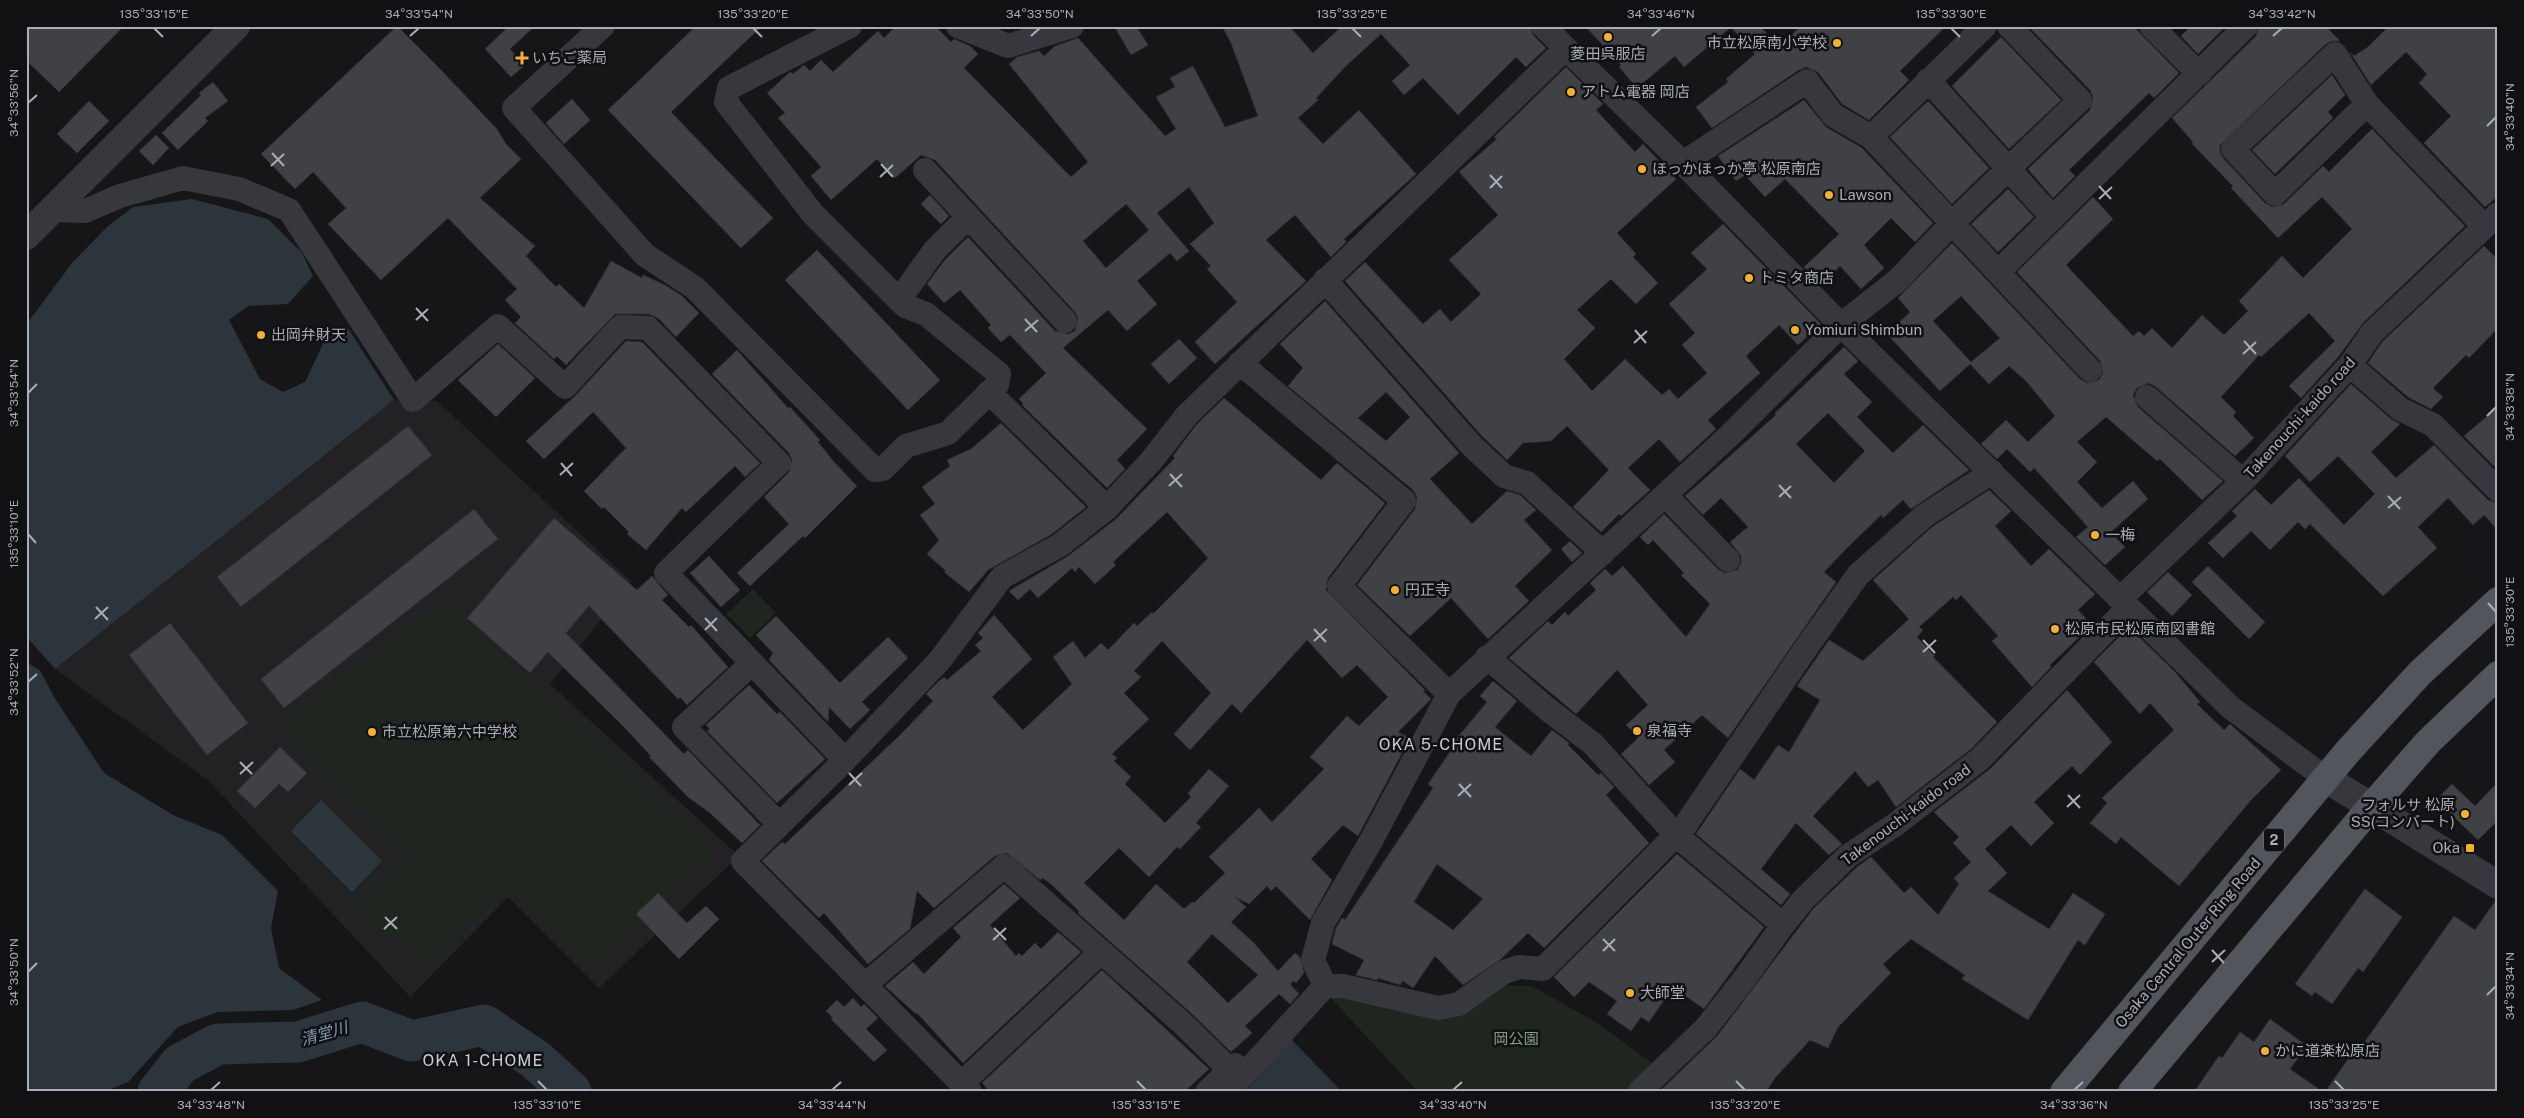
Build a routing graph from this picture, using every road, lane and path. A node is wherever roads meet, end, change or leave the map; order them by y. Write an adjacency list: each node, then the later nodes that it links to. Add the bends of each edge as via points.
1 (236, 26): 19 (street)
2 (603, 26): 33 (street, via 514,108 645,255 695,288 875,470 882,469 906,446 948,433)
3 (850, 26): 27 (street, via 729,88 726,102 813,214)
4 (958, 26): 5 (street, via 1008,46)
5 (1072, 26)
6 (1543, 26): 11 (street)
7 (1985, 26): 13 (street)
8 (2008, 26): 18 (street, via 2080,100)
9 (2151, 26): 12 (street)
10 (2246, 26): 12 (street)
11 (1565, 49): 16 (street); 26 (street)
12 (2199, 74): 21 (street)
13 (1928, 80): 15 (street); 18 (street)
14 (2367, 104): 14 (street, via 2335,54 2233,149 2275,194); 22 (street)
15 (1870, 137): 16 (street, via 1833,116 1807,81); 23 (street)
16 (1683, 163): 29 (street)
17 (925, 170): 20 (street)
18 (2009, 170): 21 (street); 23 (street)
19 (52, 210): 24 (street); 45 (street, via 85,211 120,196 183,178 239,190 290,210 413,400 498,326 565,386 620,327 648,328 779,463 666,573)
20 (968, 217): 27 (street, via 934,251); 28 (street)
21 (2053, 218): 25 (street)
22 (2491, 220): 31 (street, Takenouchi-kaido road, via 2372,333)
23 (1952, 223): 25 (street); 29 (street, via 1898,280)
24 (26, 236)
25 (1998, 272): 32 (street)
26 (1326, 280): 30 (street); 40 (street, via 1471,445 1504,476 1527,483)
27 (899, 300): 33 (street, via 905,306 926,314 998,374 996,385)
28 (1065, 321)
29 (1841, 325): 35 (street); 38 (street)
30 (1240, 363): 39 (street, via 1186,416 1151,461); 47 (street, via 1404,501 1339,586)
31 (2350, 365): 36 (street, Takenouchi-kaido road); 37 (street, via 2400,409 2433,425)
32 (2090, 370)
33 (989, 392): 39 (street)
34 (2147, 397): 36 (street)
35 (1992, 472): 43 (street); 52 (street, via 1924,516 1858,575)
36 (2243, 481): 43 (street, Takenouchi-kaido road)
37 (2498, 490)
38 (1665, 495): 40 (street); 41 (street)
39 (1106, 508): 48 (street, via 1060,545 1002,577 940,660)
40 (1603, 553): 44 (street)
41 (1728, 560)
42 (2498, 601): 49 (main road, Osaka Central Outer Ring Road / 2, via 2420,673)
43 (2124, 604): 49 (street, via 2230,707); 54 (street, Takenouchi-kaido road, via 1980,760 1848,856 1803,900)
44 (1487, 657): 47 (street); 52 (street, via 1593,744)
45 (752, 663): 48 (street); 51 (street, via 684,727)
46 (2498, 675): 50 (main road, via 2428,742)
47 (1449, 694): 57 (street, via 1372,841 1323,923 1313,960)
48 (844, 760): 51 (street)
49 (2325, 778): 50 (street); 62 (main road, Osaka Central Outer Ring Road / 2)
50 (2371, 807): 53 (street); 63 (main road)
51 (779, 824): 56 (street, via 744,862)
52 (1677, 835): 54 (street); 57 (street, via 1543,968 1511,970 1459,1004 1438,1008 1343,986)
53 (2498, 885)
54 (1783, 925): 61 (street, Takenouchi-kaido road, via 1706,1028)
55 (1101, 952): 56 (street, via 1004,866); 58 (street, via 1182,1023); 59 (street)
56 (866, 984): 59 (street)
57 (1325, 986): 58 (street)
58 (1229, 1081): 60 (street)
59 (965, 1088)
60 (1207, 1092)
61 (1638, 1092)
62 (2064, 1092)
63 (2132, 1092)

